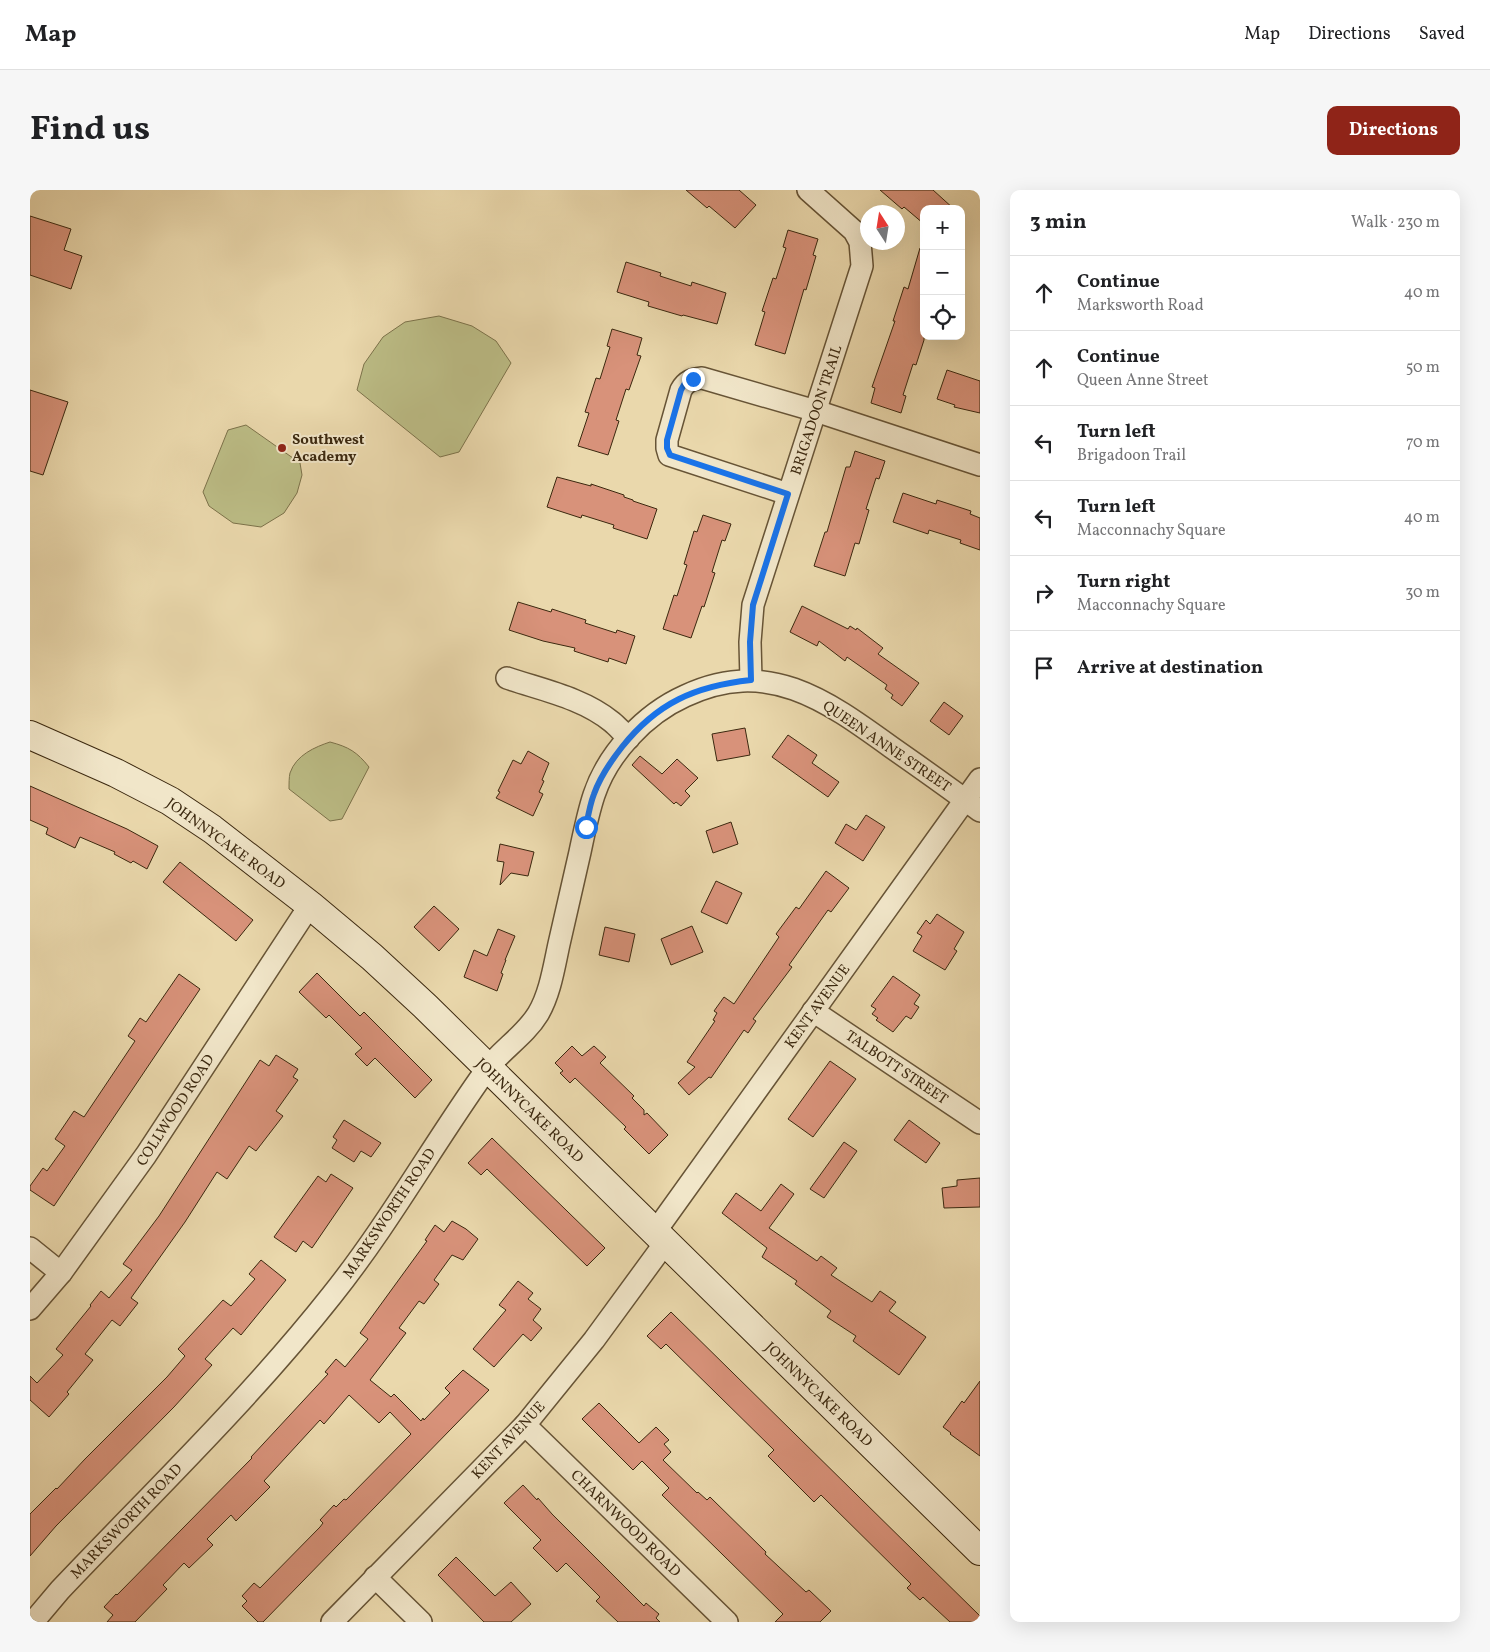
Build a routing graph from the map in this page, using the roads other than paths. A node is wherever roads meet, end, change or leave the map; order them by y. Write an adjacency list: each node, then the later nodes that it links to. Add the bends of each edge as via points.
1 (808, 190): 2 (street, BRIGADOON TRAIL, via 854,231 862,253 862,266)
2 (816, 411): 3 (street); 4 (street, BRIGADOON TRAIL); 4 (street, via 702,378 685,383 681,390 667,440 670,455)
3 (980, 465)
4 (788, 494): 6 (street, BRIGADOON TRAIL, via 753,605)
5 (507, 678): 8 (street, via 593,710)
6 (751, 680): 8 (street, QUEEN ANNE STREET, via 723,683 686,695 651,716); 10 (street, QUEEN ANNE STREET, via 777,683 813,695 842,711)
7 (30, 735): 11 (main road, JOHNNYCAKE ROAD, via 170,801 212,829)
8 (629, 738): 13 (street, MARKSWORTH ROAD, via 608,764 594,793 552,976 538,1014)
9 (980, 779): 10 (street, KENT AVENUE)
10 (973, 805): 12 (street, KENT AVENUE)
11 (310, 905): 13 (main road, JOHNNYCAKE ROAD, via 372,957); 17 (street, COLLWOOD ROAD, via 146,1155)
12 (814, 1011): 14 (street, TALBOTT STREET); 15 (street, KENT AVENUE)
13 (487, 1068): 15 (main road, JOHNNYCAKE ROAD); 22 (street, MARKSWORTH ROAD, via 366,1250 327,1302 259,1382 87,1561)
14 (980, 1122)
15 (660, 1238): 19 (street, KENT AVENUE, via 594,1340); 20 (main road, JOHNNYCAKE ROAD)
16 (30, 1248): 17 (street)
17 (61, 1273): 18 (street, COLLWOOD ROAD)
18 (30, 1309)
19 (526, 1425): 21 (street, KENT AVENUE); 25 (street, CHARNWOOD ROAD)
20 (980, 1551)
21 (375, 1577): 23 (street, KENT AVENUE); 24 (street)
22 (33, 1622)
23 (332, 1622)
24 (421, 1622)
25 (727, 1622)

